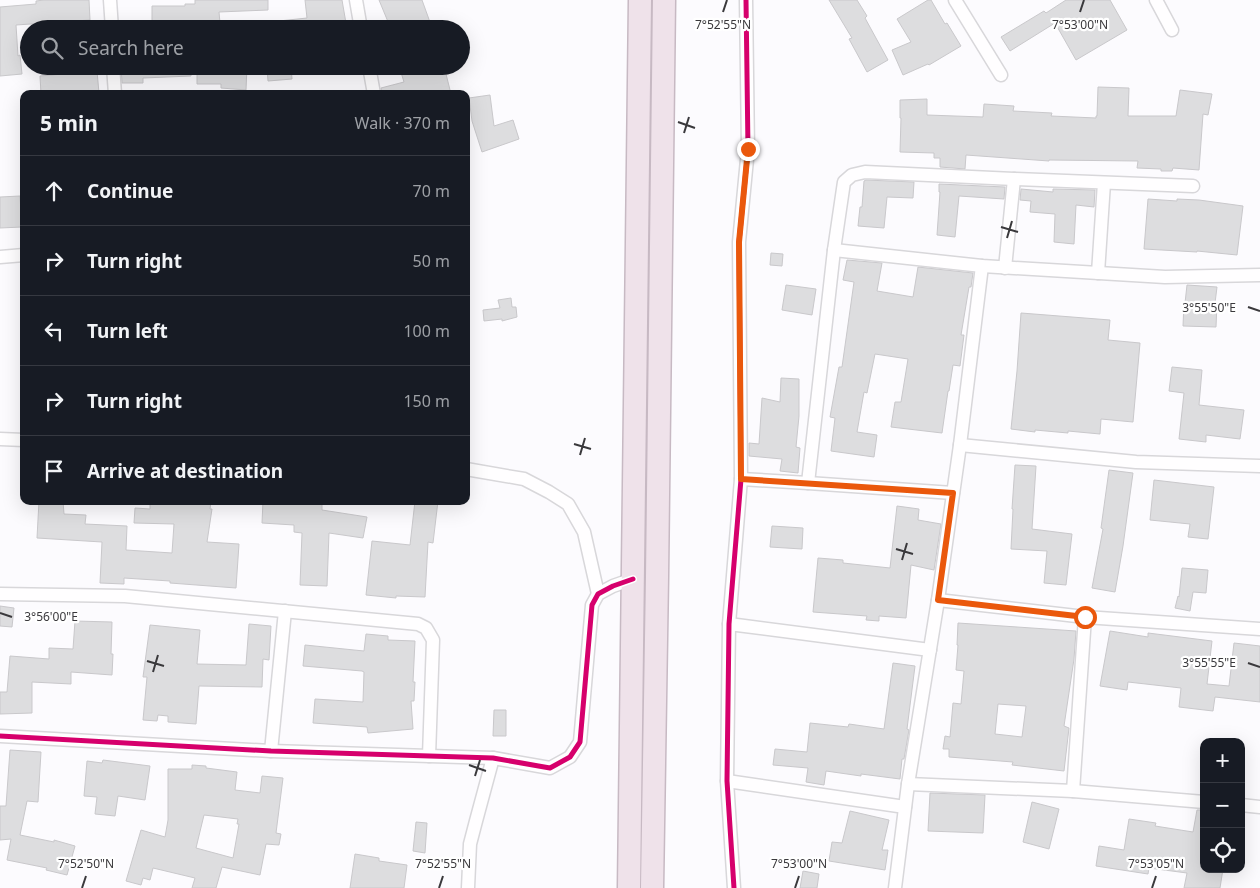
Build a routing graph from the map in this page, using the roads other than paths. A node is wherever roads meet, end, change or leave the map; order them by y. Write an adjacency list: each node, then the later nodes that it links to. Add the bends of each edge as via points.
1 (110, 0): 8 (street)
2 (356, 0): 9 (street)
3 (640, 0): 34 (highway)
4 (664, 0): 56 (highway)
5 (746, 0): 31 (street, via 748,149 739,242)
6 (955, 0): 13 (street)
7 (1156, 0): 10 (street)
8 (111, 20)
9 (359, 20)
10 (1172, 30)
11 (114, 75): 14 (street)
12 (371, 75): 15 (street)
13 (1001, 75)
14 (115, 90)
15 (373, 90)
16 (1014, 180): 17 (street); 19 (street, via 865,172 852,175 844,182); 23 (street)
17 (1104, 183): 18 (street); 24 (street)
18 (1193, 186)
19 (834, 250): 22 (street); 32 (street)
20 (20, 255): 21 (street)
21 (0, 257)
22 (982, 266): 23 (street); 28 (street)
23 (1005, 268): 24 (street)
24 (1098, 273): 25 (street, via 1165,277)
25 (1260, 275)
26 (0, 439): 27 (street)
27 (20, 440)
28 (960, 446): 29 (street, via 1136,462); 33 (street)
29 (1260, 466)
30 (470, 470): 36 (street, via 524,479 568,504 584,532)
31 (741, 479): 32 (street); 40 (street)
32 (808, 483): 33 (street)
33 (953, 493): 37 (street)
34 (632, 579): 36 (street); 55 (highway)
35 (0, 594): 38 (street, via 125,596)
36 (598, 594): 46 (street, via 592,606 580,742 570,757 550,768)
37 (938, 600): 39 (street); 42 (street)
38 (285, 611): 44 (street); 45 (street, via 418,624 426,628 433,640)
39 (1085, 617): 41 (street); 49 (street)
40 (729, 624): 42 (street); 47 (street)
41 (1260, 629)
42 (930, 650): 48 (street)
43 (0, 736): 44 (street)
44 (271, 751): 45 (street)
45 (429, 756): 46 (street)
46 (493, 758): 54 (street, via 470,844)
47 (727, 781): 53 (street); 57 (street)
48 (908, 784): 49 (street); 53 (street)
49 (1073, 791): 50 (street)
50 (1200, 802)
51 (1245, 805): 52 (street)
52 (1260, 807)
53 (905, 808): 58 (street)
54 (468, 888)
55 (629, 888)
56 (652, 888)
57 (734, 888)
58 (895, 888)

